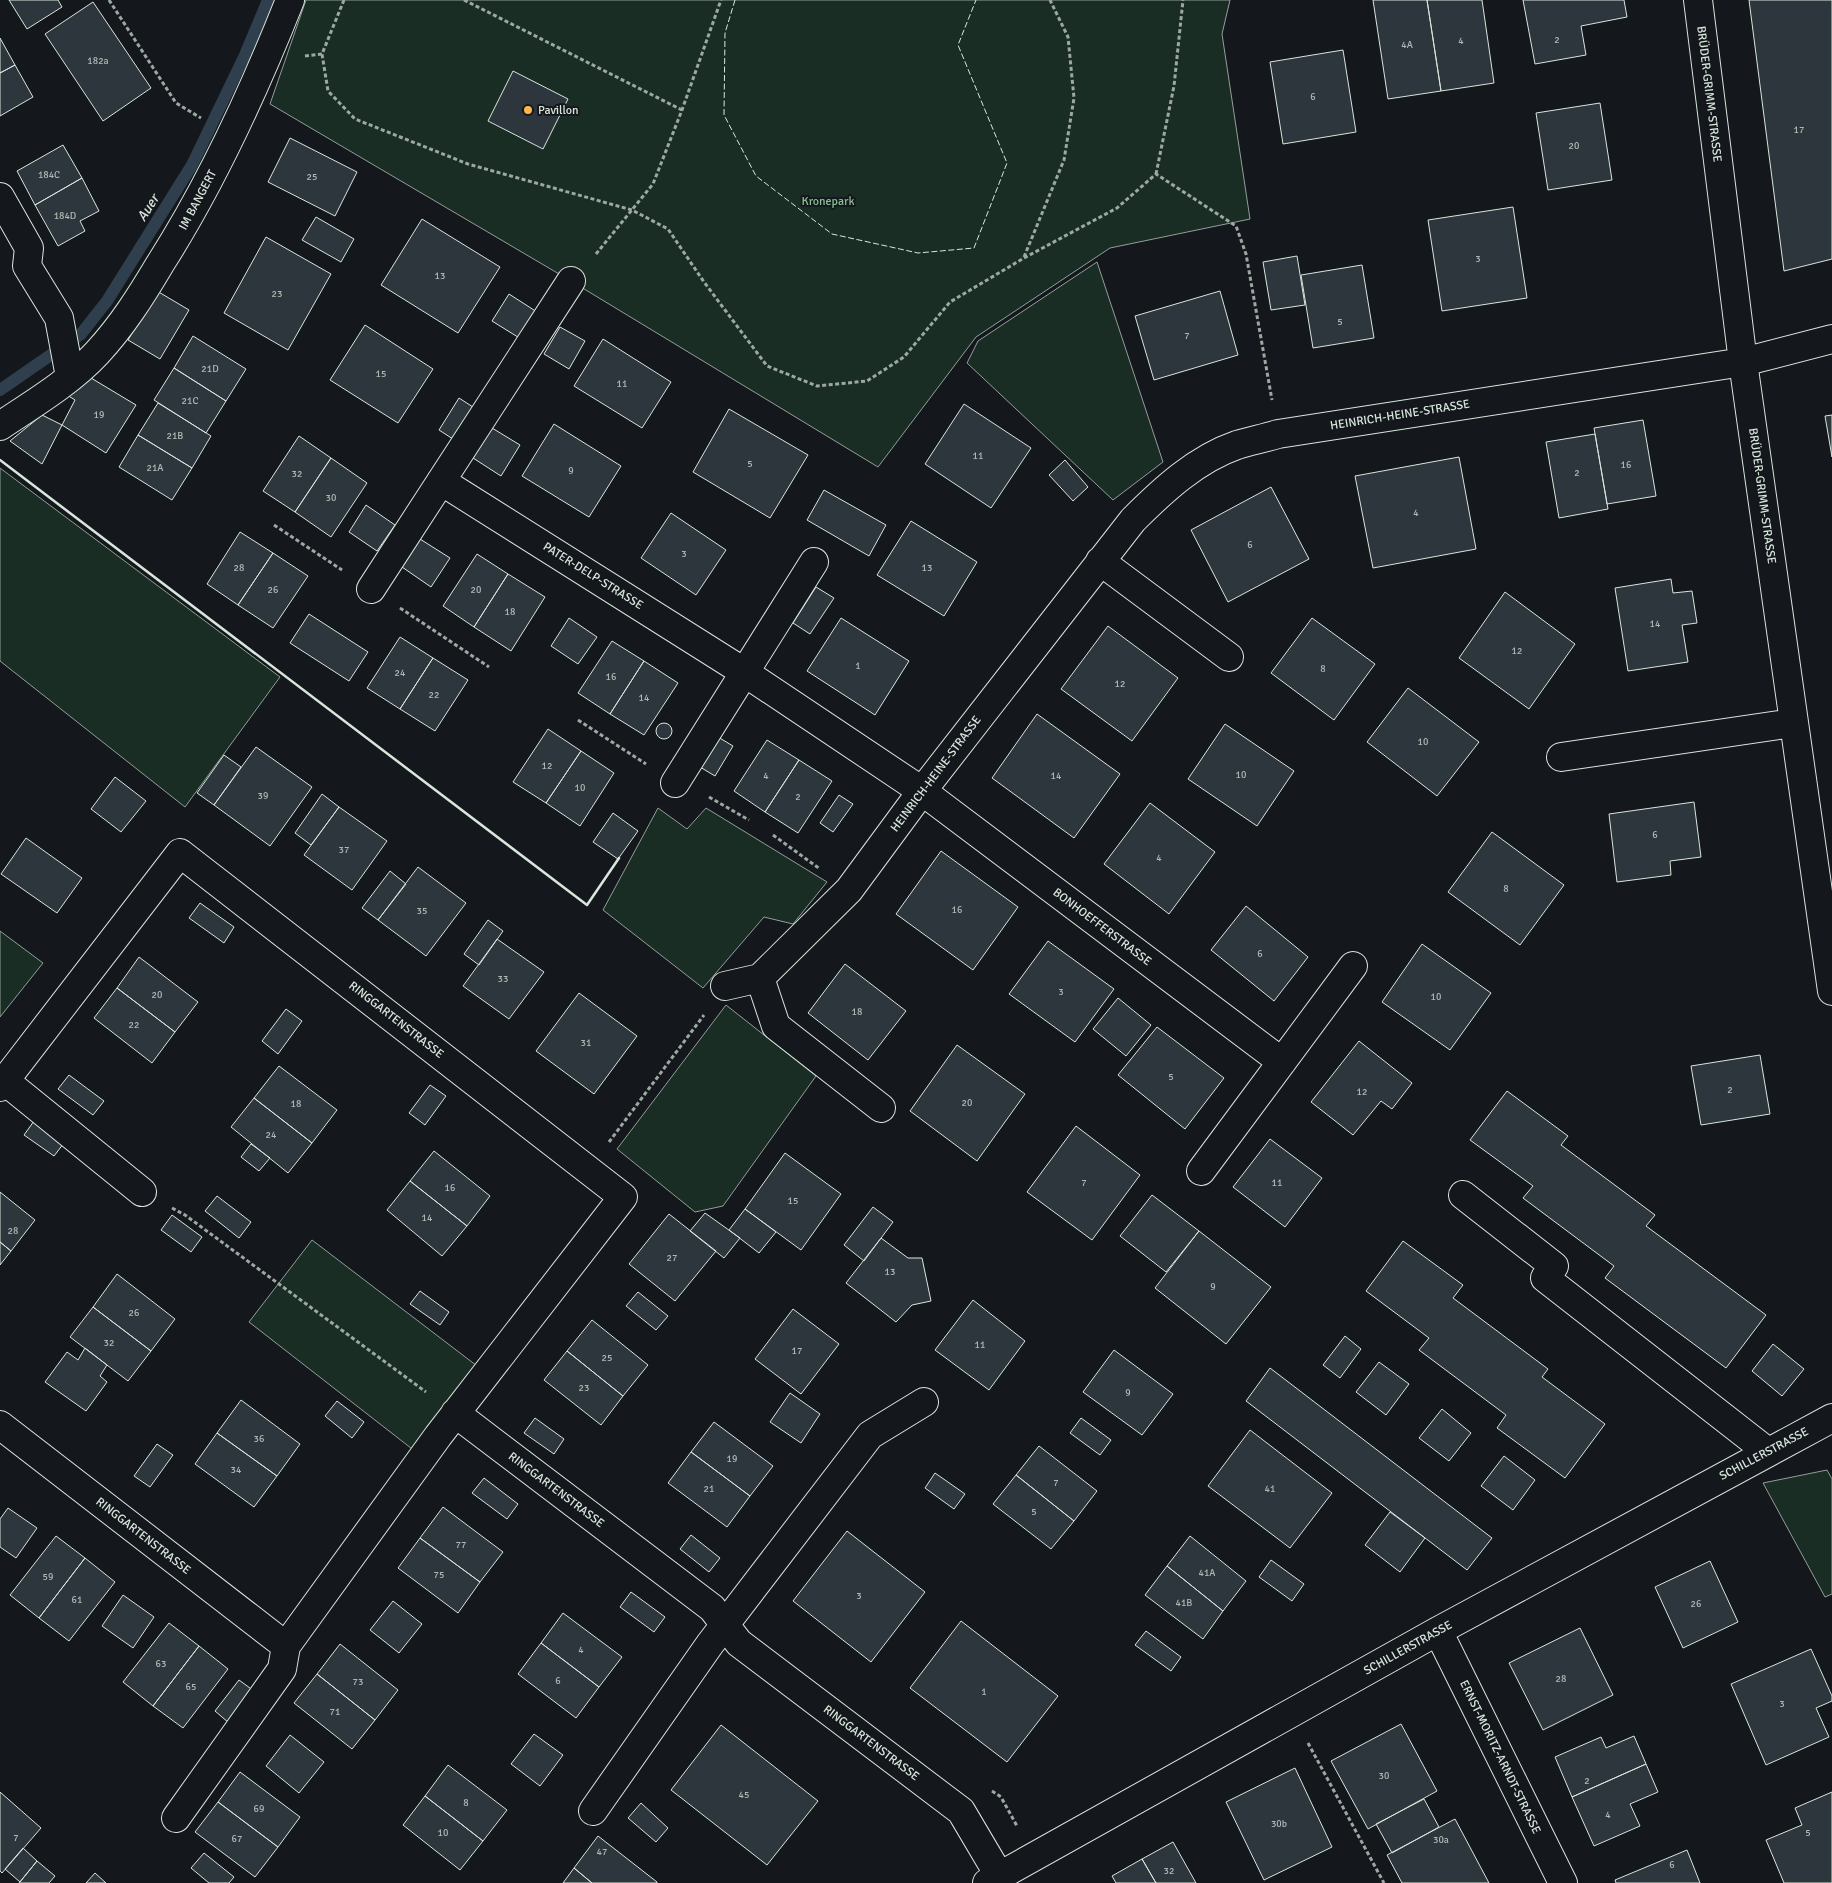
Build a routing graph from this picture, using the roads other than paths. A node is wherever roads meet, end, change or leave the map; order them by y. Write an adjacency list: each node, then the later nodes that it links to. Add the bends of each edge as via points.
1 (290, 0): 6 (street, IM BANGERT, via 262,70 198,203 127,318 96,354)
2 (1698, 0): 7 (street, BRÜDER-GRIMM-STRASSE)
3 (0, 197): 6 (street, via 29,248 28,266 59,318)
4 (571, 281): 9 (street)
5 (1832, 340): 7 (street, HEINRICH-HEINE-STRASSE)
6 (66, 354): 8 (street, IM BANGERT)
7 (1743, 362): 10 (street, HEINRICH-HEINE-STRASSE, via 1278,434 1235,446 1164,488); 15 (street, BRÜDER-GRIMM-STRASSE)
8 (0, 426)
9 (442, 481): 12 (street); 14 (street, PATER-DELP-STRASSE)
10 (1100, 560): 13 (street); 18 (street, HEINRICH-HEINE-STRASSE)
11 (814, 562): 14 (street)
12 (371, 589)
13 (1229, 657)
14 (744, 672): 17 (street); 18 (street, PATER-DELP-STRASSE)
15 (1793, 723): 16 (street); 22 (street, BRÜDER-GRIMM-STRASSE)
16 (1561, 757)
17 (674, 783)
18 (922, 791): 20 (street, HEINRICH-HEINE-STRASSE, via 849,890); 23 (street, BONHOEFFERSTRASSE)
19 (1353, 966): 23 (street)
20 (760, 978): 21 (street); 25 (street, via 776,1026)
21 (726, 986)
22 (1832, 991)
23 (1282, 1062): 26 (street)
24 (2, 1084): 27 (street, RINGGARTENSTRASSE); 30 (street, RINGGARTENSTRASSE, via 180,853 622,1197)
25 (880, 1108)
26 (1201, 1171)
27 (142, 1192)
28 (1463, 1195): 33 (street, via 1554,1266 1545,1278)
29 (924, 1402): 34 (street, via 870,1435)
30 (455, 1414): 34 (street, RINGGARTENSTRASSE, via 712,1608); 36 (street, RINGGARTENSTRASSE)
31 (1832, 1418): 33 (street, SCHILLERSTRASSE)
32 (0, 1425): 36 (street, RINGGARTENSTRASSE)
33 (1768, 1452): 35 (street, SCHILLERSTRASSE)
34 (725, 1626): 37 (street); 39 (street, RINGGARTENSTRASSE, via 739,1643 960,1811)
35 (1438, 1631): 39 (street, SCHILLERSTRASSE); 40 (street, ERNST-MORITZ-ARNDT-STRASSE)
36 (286, 1646): 38 (street, RINGGARTENSTRASSE, via 282,1669)
37 (593, 1811)
38 (176, 1818)
39 (994, 1880)
40 (1562, 1883)

